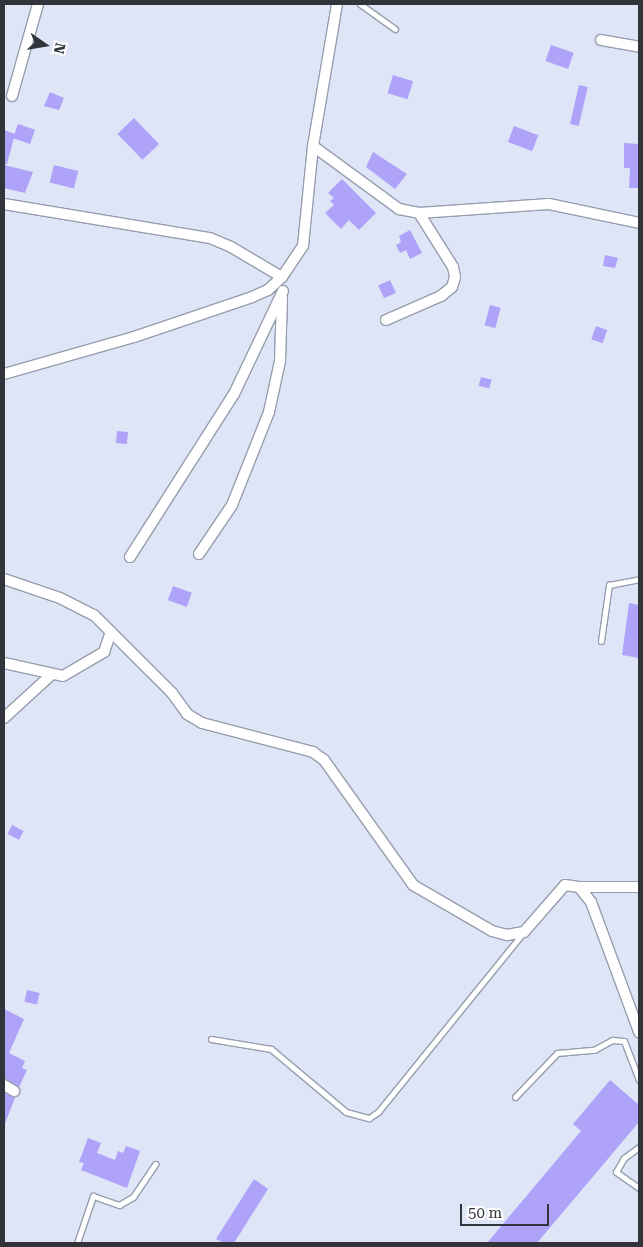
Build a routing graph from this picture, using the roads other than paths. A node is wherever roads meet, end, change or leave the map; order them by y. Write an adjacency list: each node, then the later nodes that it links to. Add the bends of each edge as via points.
1 (38, 4): 7 (street)
2 (337, 4): 8 (street)
3 (360, 4): 4 (lane)
4 (395, 29)
5 (601, 40): 6 (street)
6 (639, 47)
7 (12, 96)
8 (313, 146): 10 (street, via 384,200 399,209); 12 (street, via 303,246)
9 (4, 204): 12 (street, via 210,238)
10 (419, 213): 11 (street, via 550,204); 14 (street, via 454,267 452,287 441,296)
11 (639, 223)
12 (282, 277): 13 (street); 15 (street, via 268,290 252,297 134,337)
13 (282, 292): 16 (street, via 280,361 269,412 232,505); 17 (street, via 234,394)
14 (386, 320)
15 (4, 374)
16 (199, 554)
17 (130, 557)
18 (4, 579): 20 (street, via 60,598 94,615)
19 (639, 580): 21 (lane, via 609,584)
20 (111, 632): 23 (street, via 104,652 63,676); 27 (street, via 172,693 187,714 202,723 313,752 324,760 413,885 492,932 508,935)
21 (601, 641)
22 (4, 663): 23 (street)
23 (52, 674): 24 (street)
24 (4, 718)
25 (639, 886): 26 (street)
26 (579, 887): 27 (street, via 565,885); 28 (street, via 591,902)
27 (524, 932): 29 (lane, via 378,1112 369,1118 346,1112 271,1049)
28 (639, 1032)
29 (211, 1039)
30 (639, 1080): 33 (lane, via 624,1041 612,1040 594,1050 557,1053)
31 (4, 1085): 32 (street)
32 (14, 1091)
33 (515, 1097)
34 (639, 1147): 36 (lane, via 624,1158 616,1172)
35 (155, 1164): 37 (lane, via 133,1197 119,1205 93,1196)
36 (639, 1188)
37 (77, 1243)

